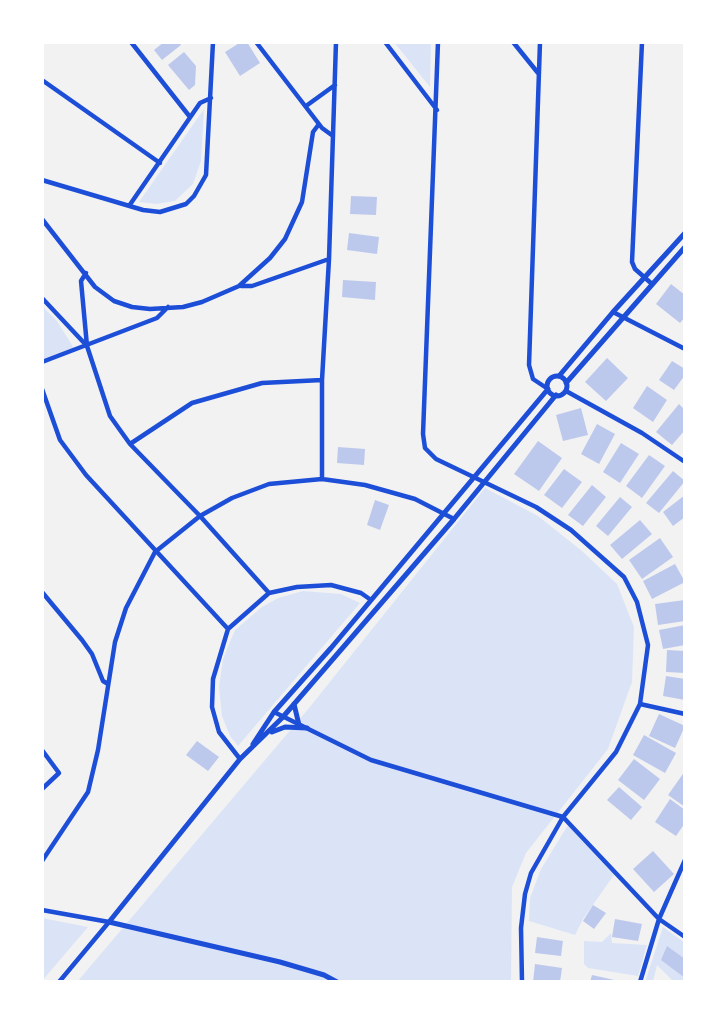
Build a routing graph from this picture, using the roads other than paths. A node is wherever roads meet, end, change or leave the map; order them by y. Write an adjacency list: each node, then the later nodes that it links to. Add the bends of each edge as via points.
1 (131, 42): 16 (street)
2 (213, 42): 13 (street)
3 (256, 42): 14 (street)
4 (336, 42): 12 (street)
5 (385, 42): 15 (street)
6 (438, 42): 15 (street)
7 (513, 42): 10 (street)
8 (540, 42): 10 (street)
9 (642, 42): 27 (street, via 632,262)
10 (538, 73): 41 (street, via 529,365 533,379)
11 (42, 80): 19 (street)
12 (335, 85): 14 (street); 18 (street)
13 (211, 98): 16 (street, via 200,103); 21 (street, via 206,175 194,196 174,209 160,212)
14 (306, 106): 17 (street)
15 (437, 110): 47 (street, via 423,434 425,448 436,459)
16 (190, 117): 19 (street)
17 (318, 124): 18 (street); 29 (street, via 313,132 307,185 295,223 277,250)
18 (333, 136): 25 (street)
19 (160, 163): 21 (street)
20 (42, 180): 21 (street)
21 (129, 206)
22 (42, 219): 26 (street)
23 (685, 233): 27 (street)
24 (685, 247): 28 (street)
25 (329, 259): 29 (street, via 252,286); 38 (street)
26 (86, 273): 31 (street, via 114,301 142,309); 34 (street, via 81,281)
27 (645, 278): 28 (street); 32 (street)
28 (652, 284): 33 (street)
29 (239, 286): 31 (street, via 202,302)
30 (42, 298): 34 (street)
31 (168, 307): 34 (street, via 157,318)
32 (613, 312): 33 (street); 37 (street)
33 (623, 316): 35 (street); 39 (street)
34 (87, 346): 36 (street); 44 (street, via 110,416)
35 (685, 349)
36 (42, 362)
37 (559, 376): 39 (street); 41 (street, via 550,380)
38 (322, 380): 44 (street, via 262,383 192,403); 46 (street)
39 (566, 383): 42 (street)
40 (42, 389): 52 (street, via 60,440)
41 (548, 389): 43 (street); 47 (street)
42 (566, 391): 43 (street); 45 (street)
43 (556, 395): 48 (street)
44 (130, 444): 50 (street)
45 (685, 462)
46 (322, 479): 49 (street, via 365,485 415,499); 50 (street, via 269,484)
47 (474, 479): 48 (street); 49 (street)
48 (485, 482): 51 (street); 59 (street, via 536,507 571,530 624,576 637,602 648,645)
49 (445, 513): 51 (street); 55 (street)
50 (200, 516): 52 (street); 54 (street)
51 (454, 519): 58 (street)
52 (155, 552): 56 (street); 57 (street, via 126,608)
53 (42, 592): 57 (street, via 87,647)
54 (269, 593): 55 (street, via 331,585 361,593); 56 (street)
55 (371, 600): 60 (street)
56 (228, 629): 68 (street, via 213,680 212,707 219,732)
57 (108, 684): 72 (street, via 88,792)
58 (294, 703): 62 (street); 63 (street)
59 (640, 704): 61 (street); 70 (street, via 616,752)
60 (274, 712): 62 (street); 66 (street)
61 (685, 714)
62 (282, 718): 63 (street); 65 (street)
63 (299, 725): 64 (street)
64 (307, 728): 65 (street, via 285,727); 70 (street, via 371,760)
65 (268, 734): 66 (street)
66 (251, 748): 68 (street)
67 (42, 750): 69 (street, via 59,773)
68 (240, 759): 75 (street)
69 (42, 789)
70 (563, 818): 74 (street); 79 (street, via 539,856 525,894)
71 (685, 860): 74 (street)
72 (42, 861)
73 (42, 910): 75 (street)
74 (660, 919): 76 (street); 80 (street)
75 (110, 922): 77 (street); 78 (street, via 280,962)
76 (685, 938)
77 (59, 982)
78 (337, 982)
79 (522, 982)
80 (640, 982)

